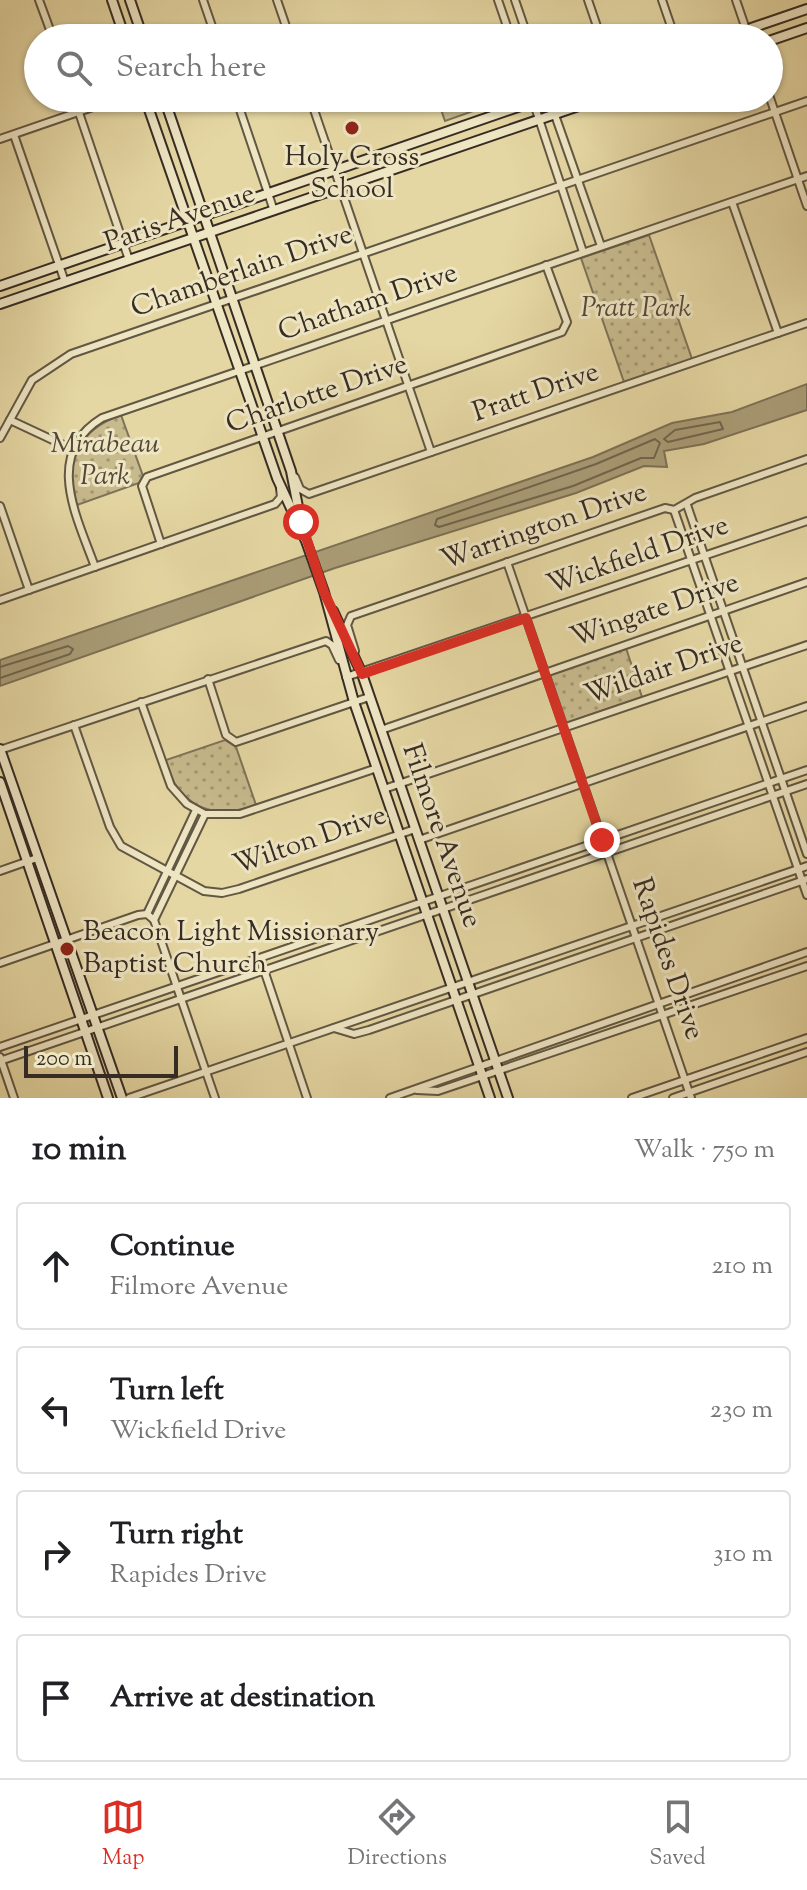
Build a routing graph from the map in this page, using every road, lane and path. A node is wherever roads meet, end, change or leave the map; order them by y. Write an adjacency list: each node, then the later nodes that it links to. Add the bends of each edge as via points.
1 (39, 0): 12 (street)
2 (112, 0): 13 (street)
3 (130, 0): 14 (street)
4 (203, 0): 15 (street)
5 (277, 0): 16 (street)
6 (498, 0): 17 (street)
7 (515, 0): 18 (street)
8 (588, 0): 19 (street)
9 (662, 0): 20 (street)
10 (736, 0): 21 (street)
11 (807, 9): 22 (street)
12 (48, 24)
13 (120, 24)
14 (138, 24)
15 (211, 24)
16 (285, 24)
17 (506, 24)
18 (523, 24)
19 (596, 24)
20 (670, 24)
21 (744, 24)
22 (772, 24)
23 (807, 28): 24 (street)
24 (783, 36)
25 (807, 101): 26 (street, Chamberlain Drive)
26 (783, 109)
27 (79, 112): 38 (street); 54 (street)
28 (150, 112): 51 (street, Filmore Avenue)
29 (169, 112): 50 (street, Filmore Avenue)
30 (241, 112): 46 (street)
31 (315, 112): 40 (street)
32 (500, 112): 40 (street, Paris Avenue)
33 (537, 112): 37 (street)
34 (560, 112): 36 (street, Paris Avenue)
35 (775, 112): 42 (street); 43 (street, Chamberlain Drive)
36 (554, 114): 37 (street, Paris Avenue); 43 (street)
37 (539, 119): 44 (street); 45 (street, Paris Avenue)
38 (14, 135): 39 (street); 60 (street)
39 (0, 139)
40 (336, 171): 45 (street); 46 (street, Paris Avenue)
41 (807, 176): 42 (street, Chatham Drive)
42 (798, 179): 47 (street, Chatham Drive); 48 (street)
43 (578, 180): 44 (street, Chamberlain Drive); 55 (street)
44 (560, 186): 56 (street); 57 (street, Chamberlain Drive)
45 (341, 187): 49 (street, Paris Avenue); 57 (street)
46 (268, 194): 49 (street); 50 (street, Paris Avenue)
47 (732, 202): 55 (street, Chatham Drive); 68 (street)
48 (807, 206)
49 (274, 211): 52 (street, Paris Avenue)
50 (204, 216): 51 (street, Paris Avenue); 52 (street, Filmore Avenue)
51 (188, 221): 53 (street, Filmore Avenue); 54 (street, Paris Avenue)
52 (210, 232): 53 (street, Paris Avenue); 63 (street, Filmore Avenue)
53 (194, 238): 58 (street, Paris Avenue); 65 (street, Filmore Avenue)
54 (123, 244): 58 (street); 60 (street, Paris Avenue)
55 (601, 246): 56 (street, Chatham Drive)
56 (583, 252): 59 (street, Chatham Drive)
57 (364, 254): 63 (street, Chamberlain Drive); 66 (street)
58 (129, 260): 61 (street, Paris Avenue)
59 (546, 265): 66 (street, Chatham Drive); 71 (street, Charlotte Drive, via 567,328)
60 (59, 266): 61 (street); 62 (street, Paris Avenue)
61 (65, 282): 64 (street, Paris Avenue)
62 (0, 286)
63 (233, 299): 65 (street, Chamberlain Drive); 69 (street, Filmore Avenue)
64 (0, 304)
65 (217, 304): 70 (street, Filmore Avenue); 72 (street, Chamberlain Drive, via 57,360 32,380)
66 (386, 320): 69 (street, Chatham Drive); 71 (street)
67 (807, 323): 68 (street, Pratt Drive)
68 (778, 333): 77 (street, Pratt Drive)
69 (255, 365): 70 (street, Chatham Drive); 73 (street, Filmore Avenue)
70 (240, 370): 74 (street, Filmore Avenue); 76 (street, Chatham Drive, via 102,418)
71 (409, 386): 73 (street, Charlotte Drive); 77 (street)
72 (10, 420): 75 (street, Chamberlain Drive); 76 (street)
73 (278, 432): 74 (street, Charlotte Drive); 79 (street, Filmore Avenue)
74 (263, 437): 80 (street, Filmore Avenue); 86 (street, Charlotte Drive, via 147,477 142,486)
75 (0, 438)
76 (72, 449): 90 (street, via 68,487)
77 (431, 452): 79 (street, Pratt Drive, via 309,494 300,489)
78 (807, 459): 81 (street, Warrington Drive)
79 (291, 471): 85 (street, Filmore Avenue)
80 (277, 478): 85 (street, Filmore Avenue); 86 (street, via 281,497 275,504)
81 (687, 505): 83 (street, Warrington Drive); 87 (street)
82 (0, 506): 92 (street)
83 (674, 510): 88 (street); 89 (street, Warrington Drive, via 665,508)
84 (807, 521): 87 (street, Wickfield Drive)
85 (306, 541): 93 (street, Filmore Avenue)
86 (161, 544): 90 (street)
87 (705, 556): 88 (street, Wickfield Drive); 95 (street)
88 (692, 560): 96 (street); 97 (street, Wickfield Drive)
89 (507, 562): 97 (street, Rapides Drive); 102 (street, Warrington Drive, via 348,618)
90 (95, 567): 92 (street)
91 (807, 582): 95 (street, Wingate Drive)
92 (29, 590): 94 (street)
93 (324, 592): 102 (street, Filmore Avenue); 104 (street, Filmore Avenue)
94 (0, 600)
95 (724, 611): 96 (street, Wingate Drive); 99 (street)
96 (711, 615): 100 (street); 101 (street, Wingate Drive)
97 (526, 618): 101 (street, Rapides Drive); 102 (street, Wickfield Drive)
98 (807, 645): 99 (street, Wildair Drive)
99 (743, 666): 100 (street, Wildair Drive); 109 (street)
100 (730, 671): 111 (street); 112 (street, Wildair Drive)
101 (546, 672): 112 (street, Rapides Drive); 113 (street, Wingate Drive)
102 (362, 674): 104 (street, Wickfield Drive); 105 (street, Filmore Avenue)
103 (208, 679): 104 (street, via 326,641); 106 (street); 107 (street, via 226,735 236,742)
104 (347, 679): 107 (street, Filmore Avenue)
105 (369, 697): 107 (street); 113 (street, Filmore Avenue)
106 (141, 702): 110 (street); 126 (street, via 171,786)
107 (354, 702): 115 (street, Filmore Avenue)
108 (807, 706): 109 (street, Wilton Drive)
109 (762, 721): 111 (street, Wilton Drive); 117 (street)
110 (74, 725): 114 (street); 139 (street, Wilton Drive, via 115,838 129,853)
111 (749, 726): 119 (street, Wilton Drive); 120 (street)
112 (564, 727): 119 (street, Rapides Drive); 121 (street, Wildair Drive)
113 (381, 730): 121 (street, Filmore Avenue)
114 (0, 750): 134 (street)
115 (377, 768): 123 (street, Filmore Avenue); 127 (street, via 240,814)
116 (807, 770): 117 (street)
117 (782, 779): 120 (street); 124 (street)
118 (0, 782): 135 (street)
119 (583, 782): 130 (street, Wilton Drive); 131 (street, Rapides Drive)
120 (769, 783): 125 (street); 131 (street)
121 (399, 784): 123 (street, Wildair Drive); 128 (street, Filmore Avenue)
122 (807, 784): 124 (street)
123 (384, 789): 129 (street, Filmore Avenue)
124 (786, 792): 125 (street); 133 (street)
125 (773, 796): 132 (street); 137 (street)
126 (196, 810): 127 (street); 139 (street)
127 (205, 814): 140 (street)
128 (415, 829): 129 (street, Wilton Drive); 130 (street, Filmore Avenue)
129 (399, 834): 140 (street, Wilton Drive, via 222,893 204,891); 145 (street, Filmore Avenue)
130 (419, 840): 144 (street, Filmore Avenue)
131 (602, 840): 132 (street, Rapides Drive); 142 (street)
132 (607, 853): 146 (street); 151 (street, Rapides Drive)
133 (807, 854)
134 (37, 858): 135 (street); 153 (street)
135 (27, 862): 138 (street); 154 (street)
136 (807, 866): 137 (street)
137 (798, 869): 141 (street); 151 (street)
138 (0, 871)
139 (166, 871): 140 (street, Wilton Drive); 148 (street)
140 (174, 875): 150 (street)
141 (805, 880): 143 (street); 152 (street)
142 (464, 887): 144 (street); 146 (street)
143 (807, 895)
144 (438, 896): 145 (street); 147 (street, Filmore Avenue)
145 (422, 901): 149 (street, Filmore Avenue); 156 (street)
146 (469, 901): 147 (street)
147 (443, 910): 149 (street); 160 (street, Filmore Avenue)
148 (147, 914): 150 (street); 153 (street)
149 (427, 915): 159 (street); 162 (street, Filmore Avenue)
150 (154, 920): 161 (street)
151 (632, 926): 152 (street, Rapides Drive); 160 (street)
152 (636, 938): 163 (street); 166 (street, Rapides Drive)
153 (66, 940): 154 (street); 167 (street)
154 (56, 944): 157 (street); 169 (street)
155 (807, 952): 166 (street)
156 (260, 958): 159 (street); 161 (street)
157 (0, 963)
158 (807, 966): 168 (street)
159 (263, 971): 164 (street); 174 (street)
160 (468, 982): 162 (street); 163 (street, Filmore Avenue)
161 (177, 986): 164 (street); 167 (street)
162 (452, 988): 165 (street, Filmore Avenue); 171 (street)
163 (472, 995): 165 (street); 177 (street, Filmore Avenue)
164 (181, 999): 170 (street); 181 (street)
165 (456, 1000): 171 (street, via 361,1032); 179 (street, Filmore Avenue)
166 (658, 1003): 168 (street, Rapides Drive); 177 (street)
167 (95, 1014): 169 (street); 170 (street)
168 (663, 1015): 180 (street); 183 (street, Rapides Drive)
169 (80, 1019): 172 (street); 175 (street)
170 (99, 1027): 172 (street); 189 (street)
171 (334, 1028): 174 (street)
172 (84, 1032): 178 (street); 188 (street)
173 (807, 1038): 183 (street)
174 (288, 1044): 181 (street); 192 (street)
175 (0, 1047)
176 (807, 1052): 185 (street)
177 (494, 1059): 179 (street); 180 (street, Filmore Avenue)
178 (0, 1060): 187 (street)
179 (478, 1065): 182 (street, Filmore Avenue); 184 (street)
180 (499, 1071): 182 (street); 194 (street, Filmore Avenue)
181 (206, 1072): 190 (street); 191 (street)
182 (482, 1077): 184 (street, via 433,1092); 193 (street, Filmore Avenue)
183 (685, 1080): 185 (street, Rapides Drive); 195 (street)
184 (413, 1089): 186 (street)
185 (690, 1095): 196 (street)
186 (394, 1097)
187 (14, 1098)
188 (108, 1098)
189 (122, 1098)
190 (129, 1098)
191 (215, 1098)
192 (307, 1098)
193 (490, 1098)
194 (508, 1098)
195 (632, 1098)
196 (673, 1098)

